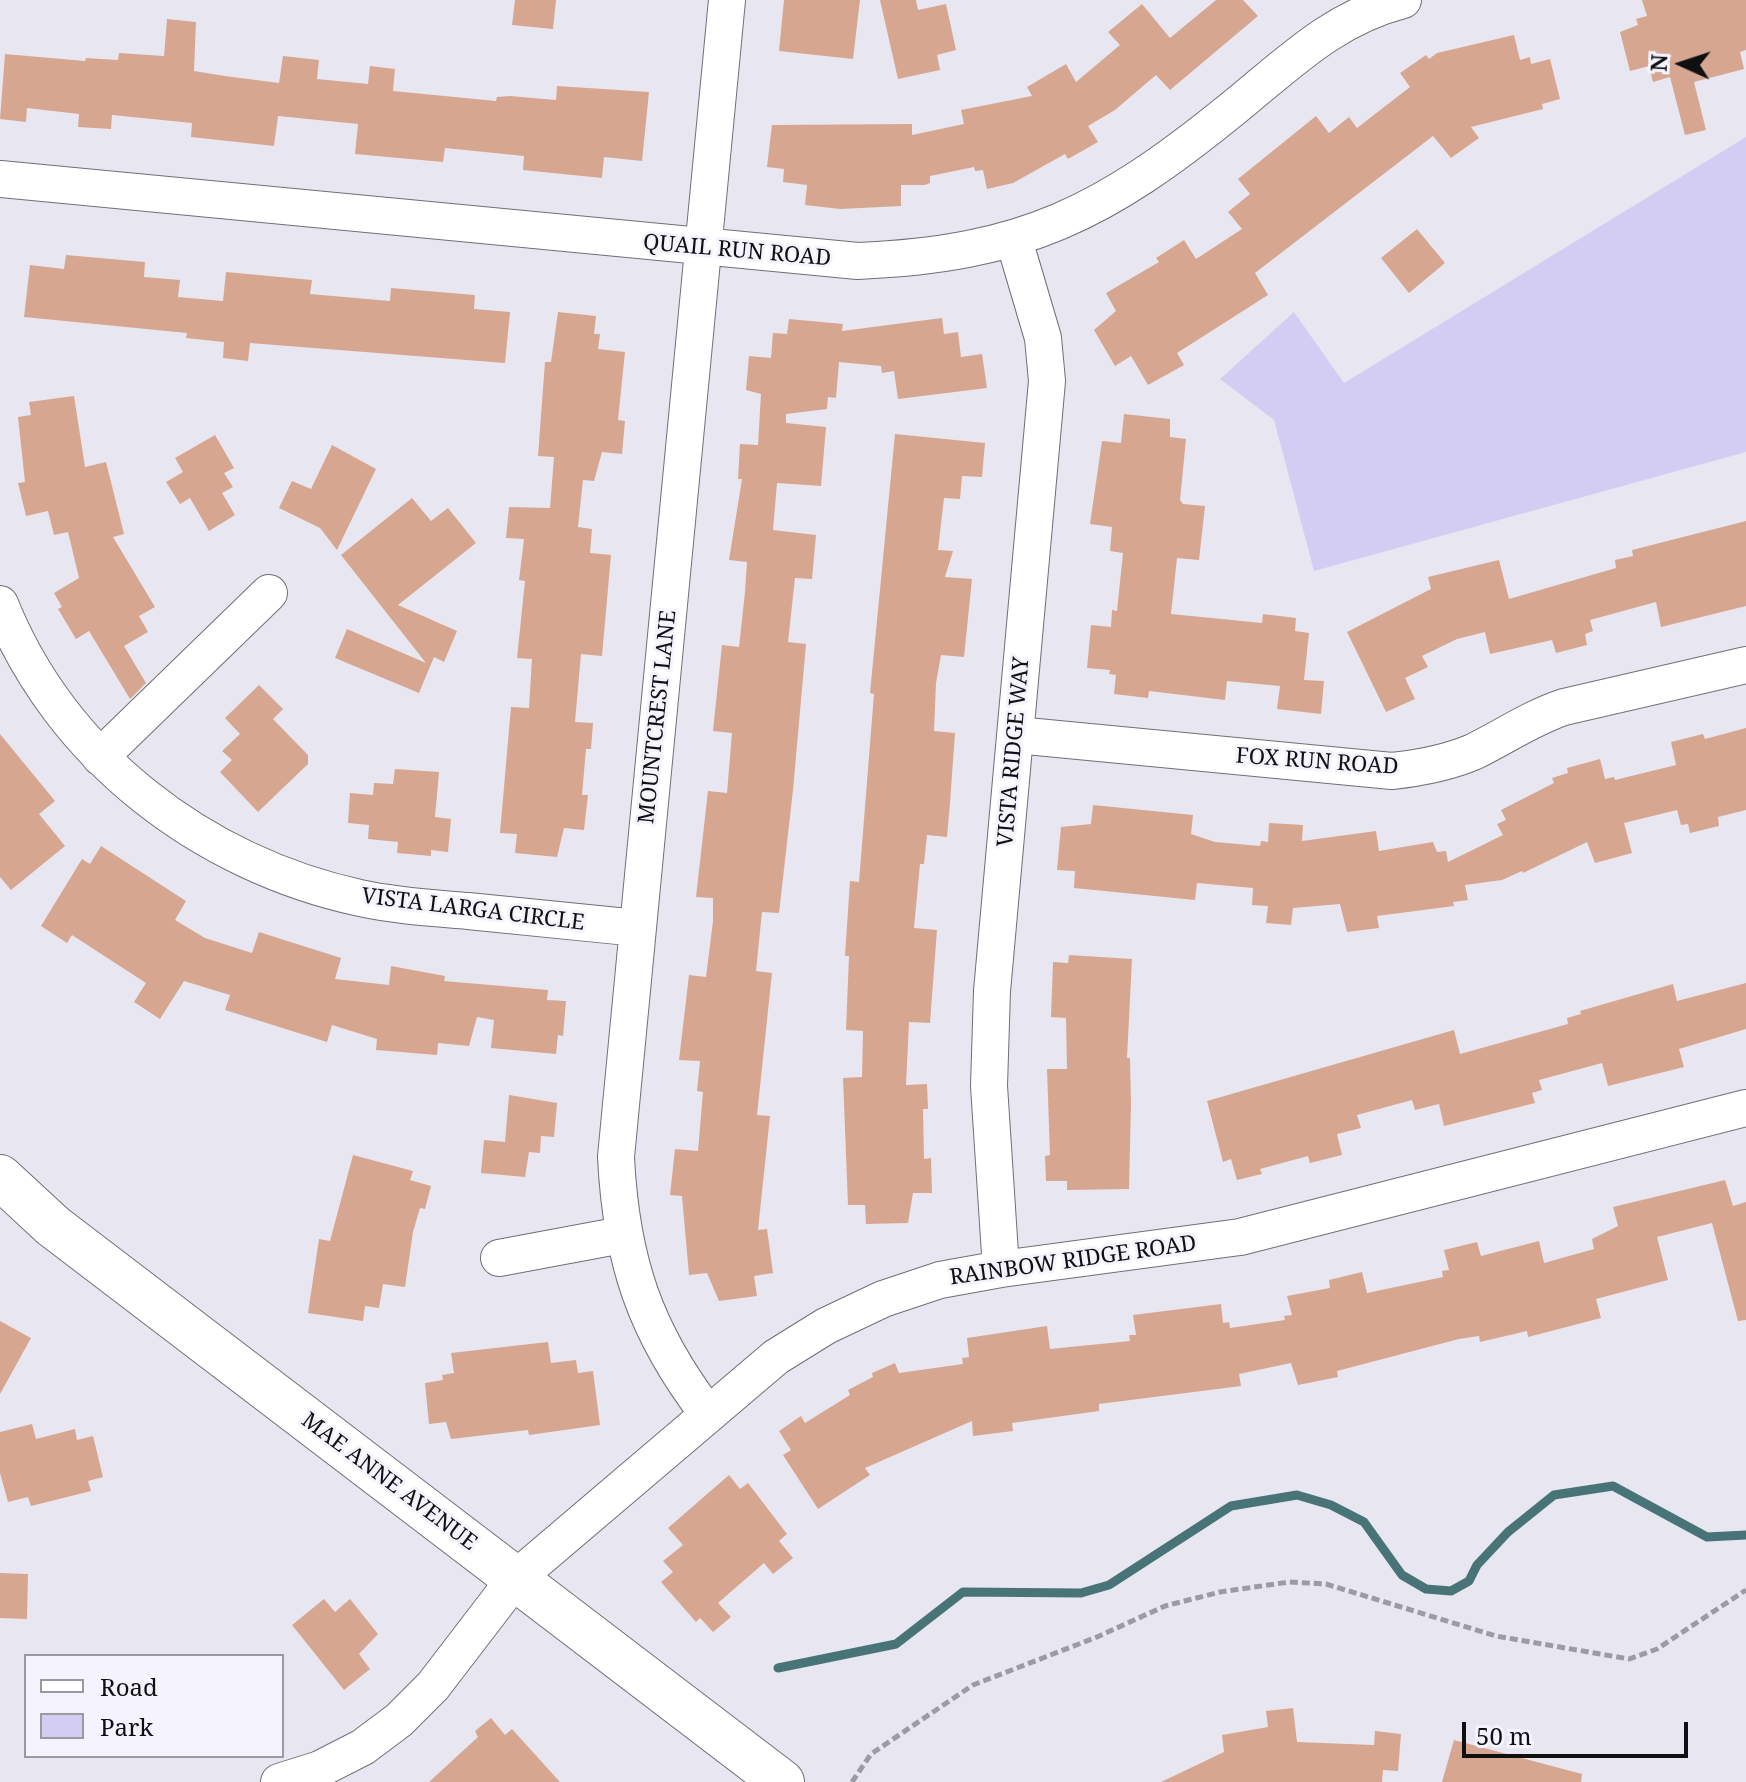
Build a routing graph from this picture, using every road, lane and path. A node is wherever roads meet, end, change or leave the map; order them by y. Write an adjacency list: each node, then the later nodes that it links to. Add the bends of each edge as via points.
1 (727, 0): 5 (street, MOUNTCREST LANE)
2 (1403, 0): 4 (street, QUAIL RUN ROAD, via 1334,26 1174,157 1121,193)
3 (0, 179): 5 (street, QUAIL RUN ROAD)
4 (1014, 240): 5 (street, QUAIL RUN ROAD, via 920,259 858,261); 9 (street, VISTA RIDGE WAY, via 1043,338 1047,381)
5 (703, 248): 11 (street, MOUNTCREST LANE)
6 (269, 593): 10 (street)
7 (0, 604): 10 (street, VISTA LARGA CIRCLE, via 35,672)
8 (1746, 665): 9 (street, FOX RUN ROAD, via 1564,707 1472,752 1392,771)
9 (1016, 735): 16 (street, VISTA RIDGE WAY, via 989,1071)
10 (100, 757): 11 (street, VISTA LARGA CIRCLE, via 193,832 302,883 362,899)
11 (637, 928): 14 (street, MOUNTCREST LANE, via 616,1157)
12 (1746, 1108): 16 (street, RAINBOW RIDGE ROAD, via 1240,1237)
13 (0, 1177): 18 (main road, MAE ANNE AVENUE, via 53,1226)
14 (622, 1235): 15 (street); 17 (street, MOUNTCREST LANE, via 655,1334)
15 (499, 1258)
16 (1001, 1269): 17 (street, RAINBOW RIDGE ROAD, via 897,1294 826,1326 776,1357)
17 (708, 1414): 18 (street, RAINBOW RIDGE ROAD)
18 (515, 1579): 20 (street, RAINBOW RIDGE ROAD, via 433,1686 399,1720 363,1747); 21 (main road, MAE ANNE AVENUE)
19 (1746, 1590): 22 (path, via 1657,1649 1629,1659 1496,1636 1326,1584 1289,1582 1220,1592 1165,1606 973,1685 871,1754)
20 (279, 1782)
21 (782, 1782)
22 (852, 1782)

